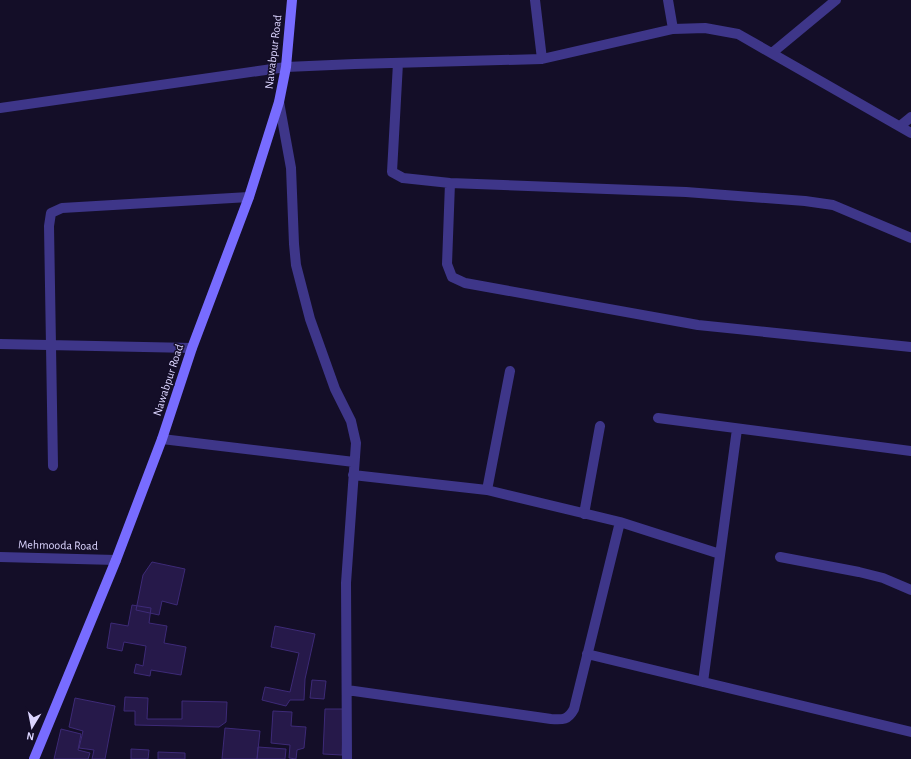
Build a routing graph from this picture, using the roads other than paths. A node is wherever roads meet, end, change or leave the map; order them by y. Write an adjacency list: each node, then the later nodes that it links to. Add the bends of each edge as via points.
1 (292, 0): 9 (street, Nawabpur Road)
2 (535, 0): 7 (street)
3 (668, 0): 5 (street)
4 (836, 0): 6 (street)
5 (673, 29): 6 (street, via 705,28 738,34); 7 (street)
6 (772, 53): 13 (street)
7 (542, 59): 8 (street)
8 (398, 63): 9 (street); 15 (street, via 392,172 403,178)
9 (286, 68): 10 (street, Nawabpur Road); 11 (street)
10 (279, 102): 16 (street, Nawabpur Road); 28 (street, via 291,168 296,265 310,320 335,389 351,421 356,443)
11 (0, 108)
12 (911, 117): 13 (street)
13 (900, 126): 14 (street)
14 (911, 133)
15 (450, 183): 17 (street, via 686,192 805,201 833,205); 20 (street, via 447,264 452,277 465,283 698,325)
16 (249, 197): 19 (street, via 62,208 51,213); 21 (street, Nawabpur Road)
17 (911, 238)
18 (0, 344): 19 (street)
19 (51, 345): 21 (street); 29 (street)
20 (911, 347)
21 (192, 348): 26 (street, Nawabpur Road)
22 (510, 371): 31 (street)
23 (658, 418): 25 (street)
24 (600, 426): 32 (street)
25 (737, 429): 27 (street); 34 (street)
26 (162, 439): 28 (street); 37 (street, Nawabpur Road)
27 (911, 451)
28 (354, 462): 30 (street)
29 (53, 466)
30 (353, 475): 31 (street); 41 (street, via 346,583)
31 (487, 490): 32 (street)
32 (584, 514): 33 (street)
33 (620, 522): 34 (street); 39 (street)
34 (720, 554): 40 (street)
35 (780, 556): 38 (street, via 865,573)
36 (0, 557): 37 (street, Mehmooda Road)
37 (116, 560): 43 (street, Nawabpur Road)
38 (911, 590)
39 (587, 654): 40 (street); 41 (street, via 574,709 570,717 564,720)
40 (704, 682): 42 (street)
41 (347, 690): 44 (street)
42 (911, 732)
43 (34, 759)
44 (347, 759)

